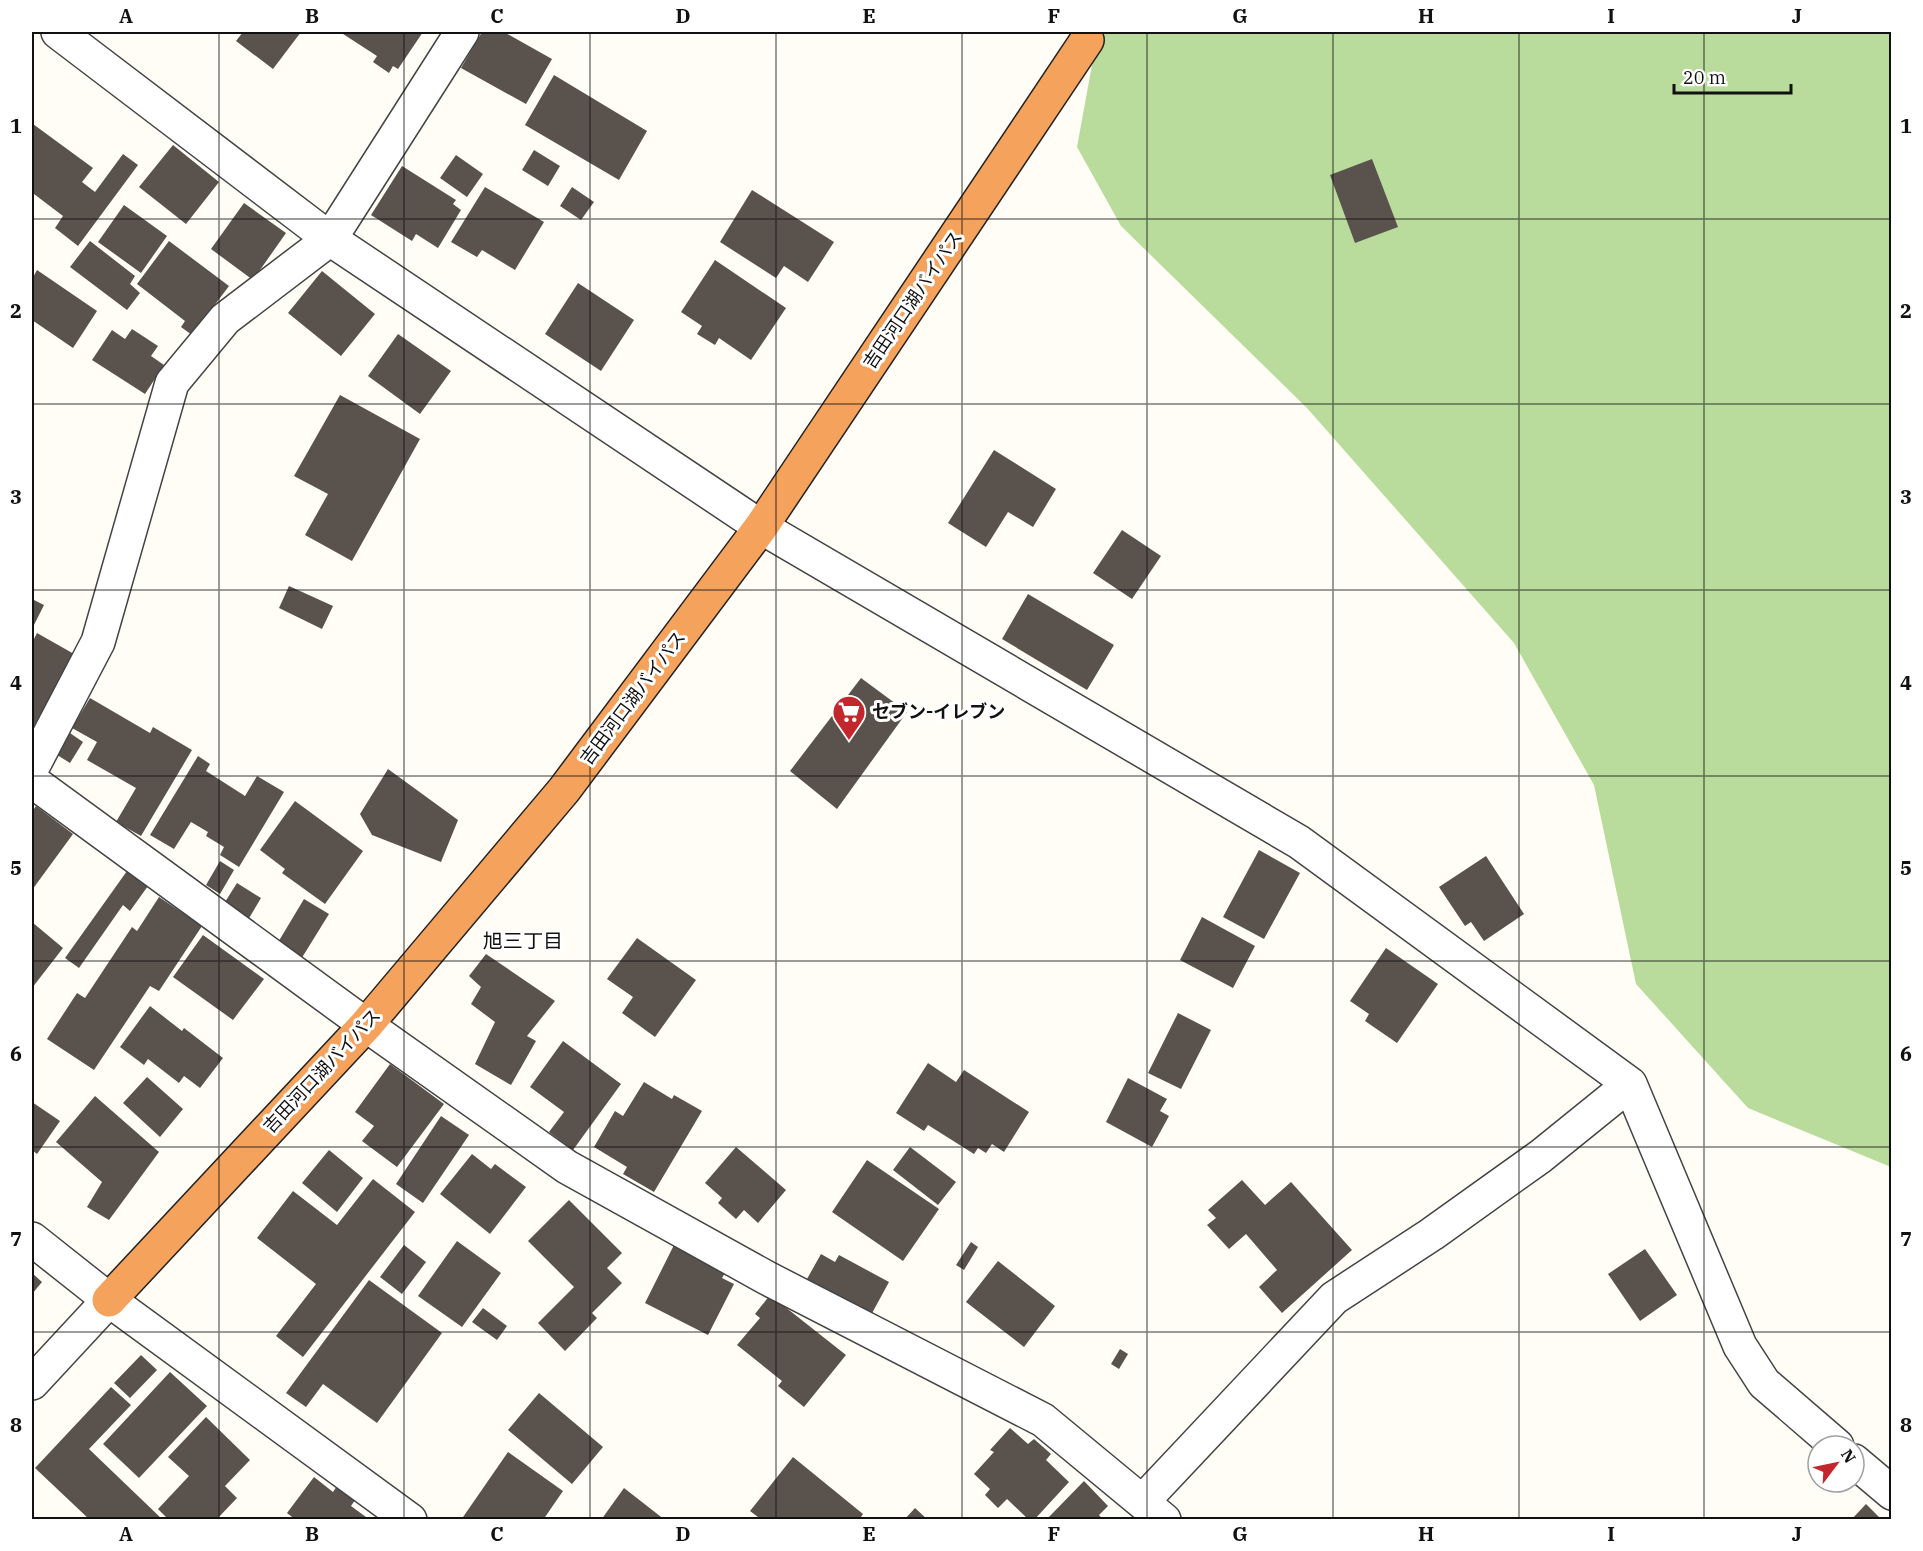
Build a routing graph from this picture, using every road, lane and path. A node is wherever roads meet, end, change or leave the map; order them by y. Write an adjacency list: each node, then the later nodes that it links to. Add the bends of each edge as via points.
1 (58, 32): 4 (street)
2 (462, 32): 4 (street)
3 (1087, 40): 5 (highway, 吉田河口湖バイパス)
4 (330, 239): 5 (street); 6 (street, via 225,319 172,383 98,642)
5 (761, 526): 8 (highway, 吉田河口湖バイパス, via 564,790); 9 (street, via 1299,842)
6 (32, 768)
7 (32, 781): 8 (street)
8 (366, 1025): 11 (highway, 吉田河口湖バイパス); 16 (street, via 567,1167 767,1278 1043,1420)
9 (1630, 1084): 13 (street, via 1740,1346 1764,1383); 16 (street, via 1541,1156 1334,1298)
10 (32, 1239): 11 (street)
11 (109, 1300): 12 (street); 17 (street)
12 (32, 1383)
13 (1823, 1434)
14 (1866, 1471): 15 (street)
15 (1892, 1493)
16 (1154, 1510)
17 (410, 1520)

